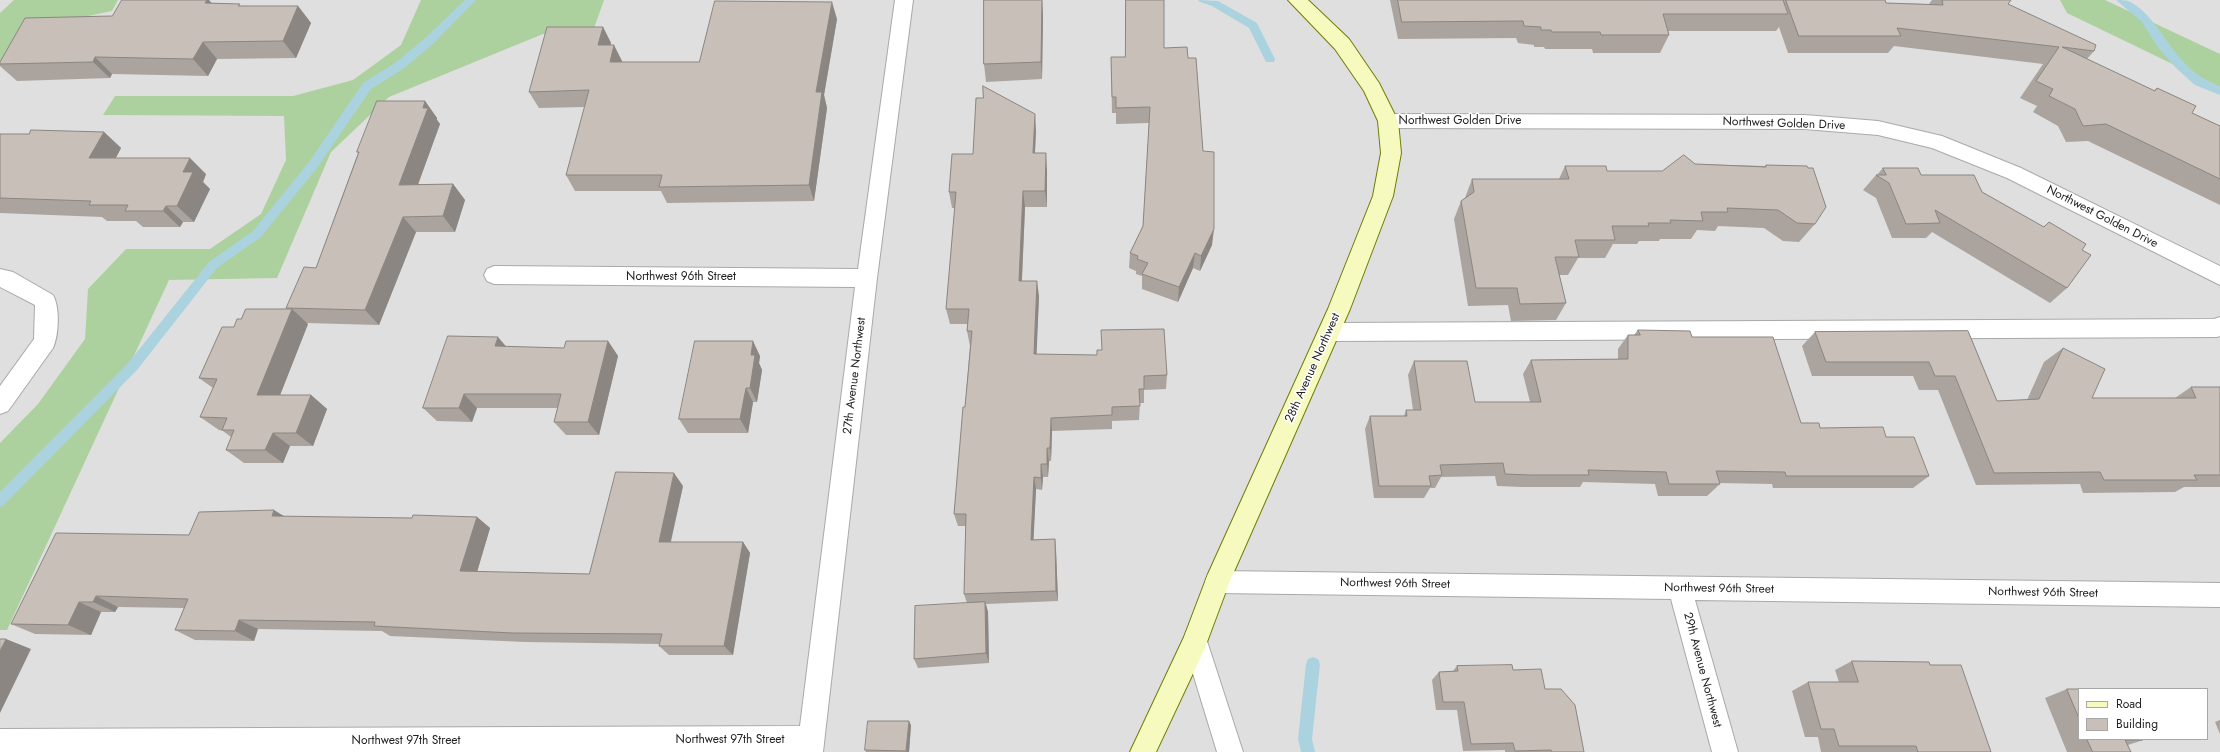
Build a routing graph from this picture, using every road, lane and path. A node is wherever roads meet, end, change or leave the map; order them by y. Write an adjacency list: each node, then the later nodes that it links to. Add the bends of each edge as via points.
1 (904, 0): 7 (street, 27th Avenue Northwest)
2 (1297, 0): 3 (street, 28th Avenue Northwest, via 1342,44 1372,88)
3 (1388, 121): 5 (street, Northwest Golden Drive, via 1804,122 1878,128 1935,140 2014,173); 9 (street, 28th Avenue Northwest, via 1391,153 1383,196)
4 (494, 276): 7 (street, Northwest 96th Street)
5 (2220, 276)
6 (3, 278): 10 (street, via 46,301 45,341)
7 (867, 278): 16 (street, 27th Avenue Northwest)
8 (2220, 326): 9 (street)
9 (1329, 332): 11 (street, 28th Avenue Northwest)
10 (0, 404)
11 (1217, 582): 12 (street, Northwest 96th Street); 14 (street, 28th Avenue Northwest)
12 (1680, 588): 13 (street, Northwest 96th Street); 19 (street, 29th Avenue Northwest)
13 (2220, 595)
14 (1195, 641): 17 (street, 28th Avenue Northwest); 18 (street)
15 (0, 742): 16 (street, Northwest 97th Street)
16 (811, 746)
17 (1143, 752)
18 (1230, 752)
19 (1724, 752)

